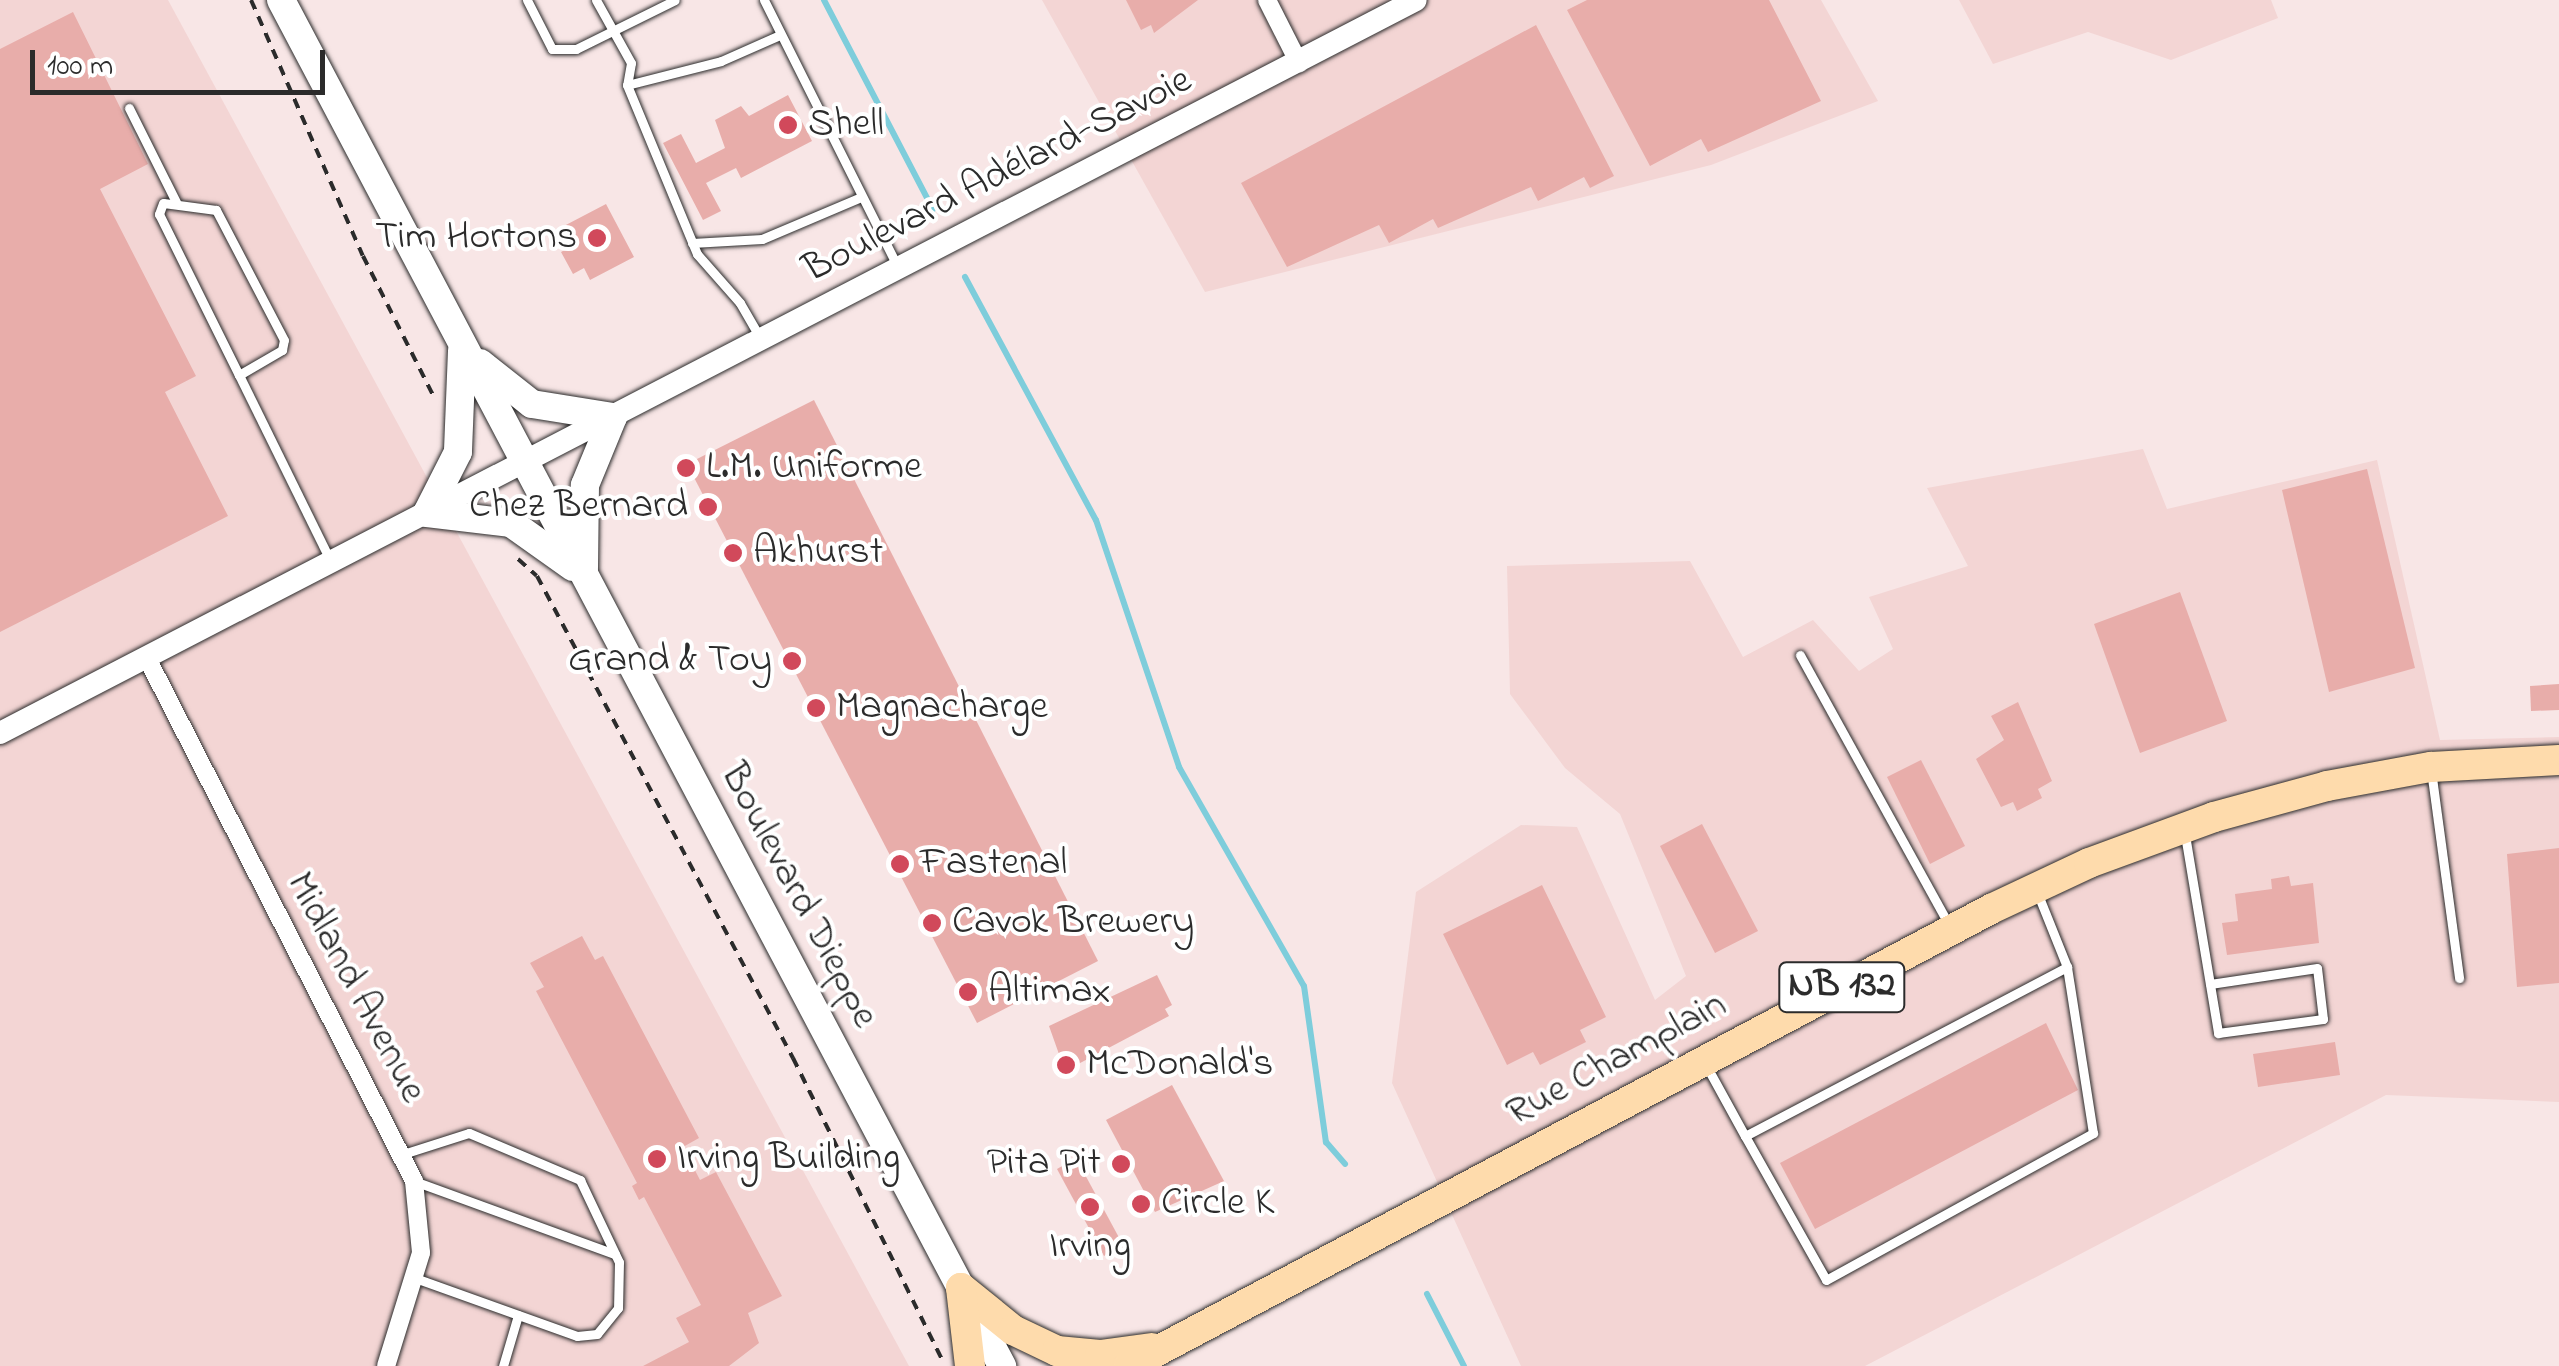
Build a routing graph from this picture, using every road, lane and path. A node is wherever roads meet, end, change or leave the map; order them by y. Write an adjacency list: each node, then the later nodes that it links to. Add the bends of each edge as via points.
1 (251, 0): 21 (path)
2 (281, 0): 19 (main road, Boulevard Dieppe)
3 (527, 0): 9 (lane, via 552,49 576,49)
4 (596, 0): 9 (lane)
5 (675, 0): 9 (lane)
6 (764, 0): 10 (lane)
7 (1267, 0): 11 (street)
8 (1416, 0): 11 (street, Boulevard Adélard-Savoie)
9 (610, 32): 12 (lane, via 631,63)
10 (780, 35): 12 (lane, via 721,61); 14 (lane)
11 (1300, 63): 17 (street, Boulevard Adélard-Savoie)
12 (627, 84): 16 (lane)
13 (129, 108): 15 (lane)
14 (861, 196): 16 (lane, via 762,239); 17 (lane)
15 (176, 202): 20 (lane, via 163,203 159,214); 20 (lane, via 207,204 224,220 284,340 282,350)
16 (692, 243): 18 (lane)
17 (899, 270): 18 (street, Boulevard Adélard-Savoie)
18 (762, 340): 22 (street, Boulevard Adélard-Savoie)
19 (462, 344): 22 (main road, via 521,399 548,410); 23 (main road, Boulevard Dieppe); 24 (main road, via 458,452)
20 (238, 375): 26 (lane)
21 (436, 408)
22 (614, 417): 23 (street, Boulevard Adélard-Savoie); 27 (main road, via 586,486)
23 (518, 452): 24 (street, Boulevard Adélard-Savoie); 27 (main road, Boulevard Dieppe)
24 (427, 513): 26 (street); 27 (main road, via 519,527)
25 (515, 556): 50 (path, via 537,576 784,1040)
26 (332, 563): 29 (street)
27 (584, 576): 45 (main road, Boulevard Dieppe)
28 (1800, 655): 35 (lane)
29 (147, 658): 30 (street); 41 (street, Midland Avenue)
30 (0, 733)
31 (2559, 760): 32 (main road, Rue Champlain / NB 132)
32 (2431, 767): 33 (main road, Rue Champlain / NB 132, via 2289,795); 37 (lane)
33 (2184, 827): 34 (main road, Rue Champlain / NB 132); 38 (lane)
34 (2035, 888): 35 (main road, Rue Champlain / NB 132); 36 (lane)
35 (1951, 930): 39 (main road, Rue Champlain / NB 132)
36 (2068, 967): 40 (lane); 40 (lane, via 2093,1133 1826,1280)
37 (2459, 978)
38 (2210, 984): 38 (lane, via 2218,1033 2323,1019 2317,968)
39 (1703, 1060): 40 (lane); 47 (main road, Rue Champlain / NB 132)
40 (1745, 1136)
41 (403, 1154): 42 (street, Midland Avenue); 43 (lane, via 469,1133 580,1180)
42 (414, 1181): 43 (lane); 44 (street, Midland Avenue, via 422,1220)
43 (616, 1254): 46 (lane, via 618,1308 597,1334 577,1336)
44 (414, 1277): 46 (lane); 48 (street, Midland Avenue)
45 (961, 1288): 47 (main road, via 1013,1330 1057,1351); 51 (main road); 52 (main road, Boulevard Dieppe)
46 (518, 1315): 49 (lane)
47 (1160, 1356): 53 (main road, Rue Champlain / NB 132)
48 (386, 1366)
49 (503, 1366)
50 (944, 1366)
51 (970, 1366)
52 (1002, 1366)
53 (1129, 1366)

